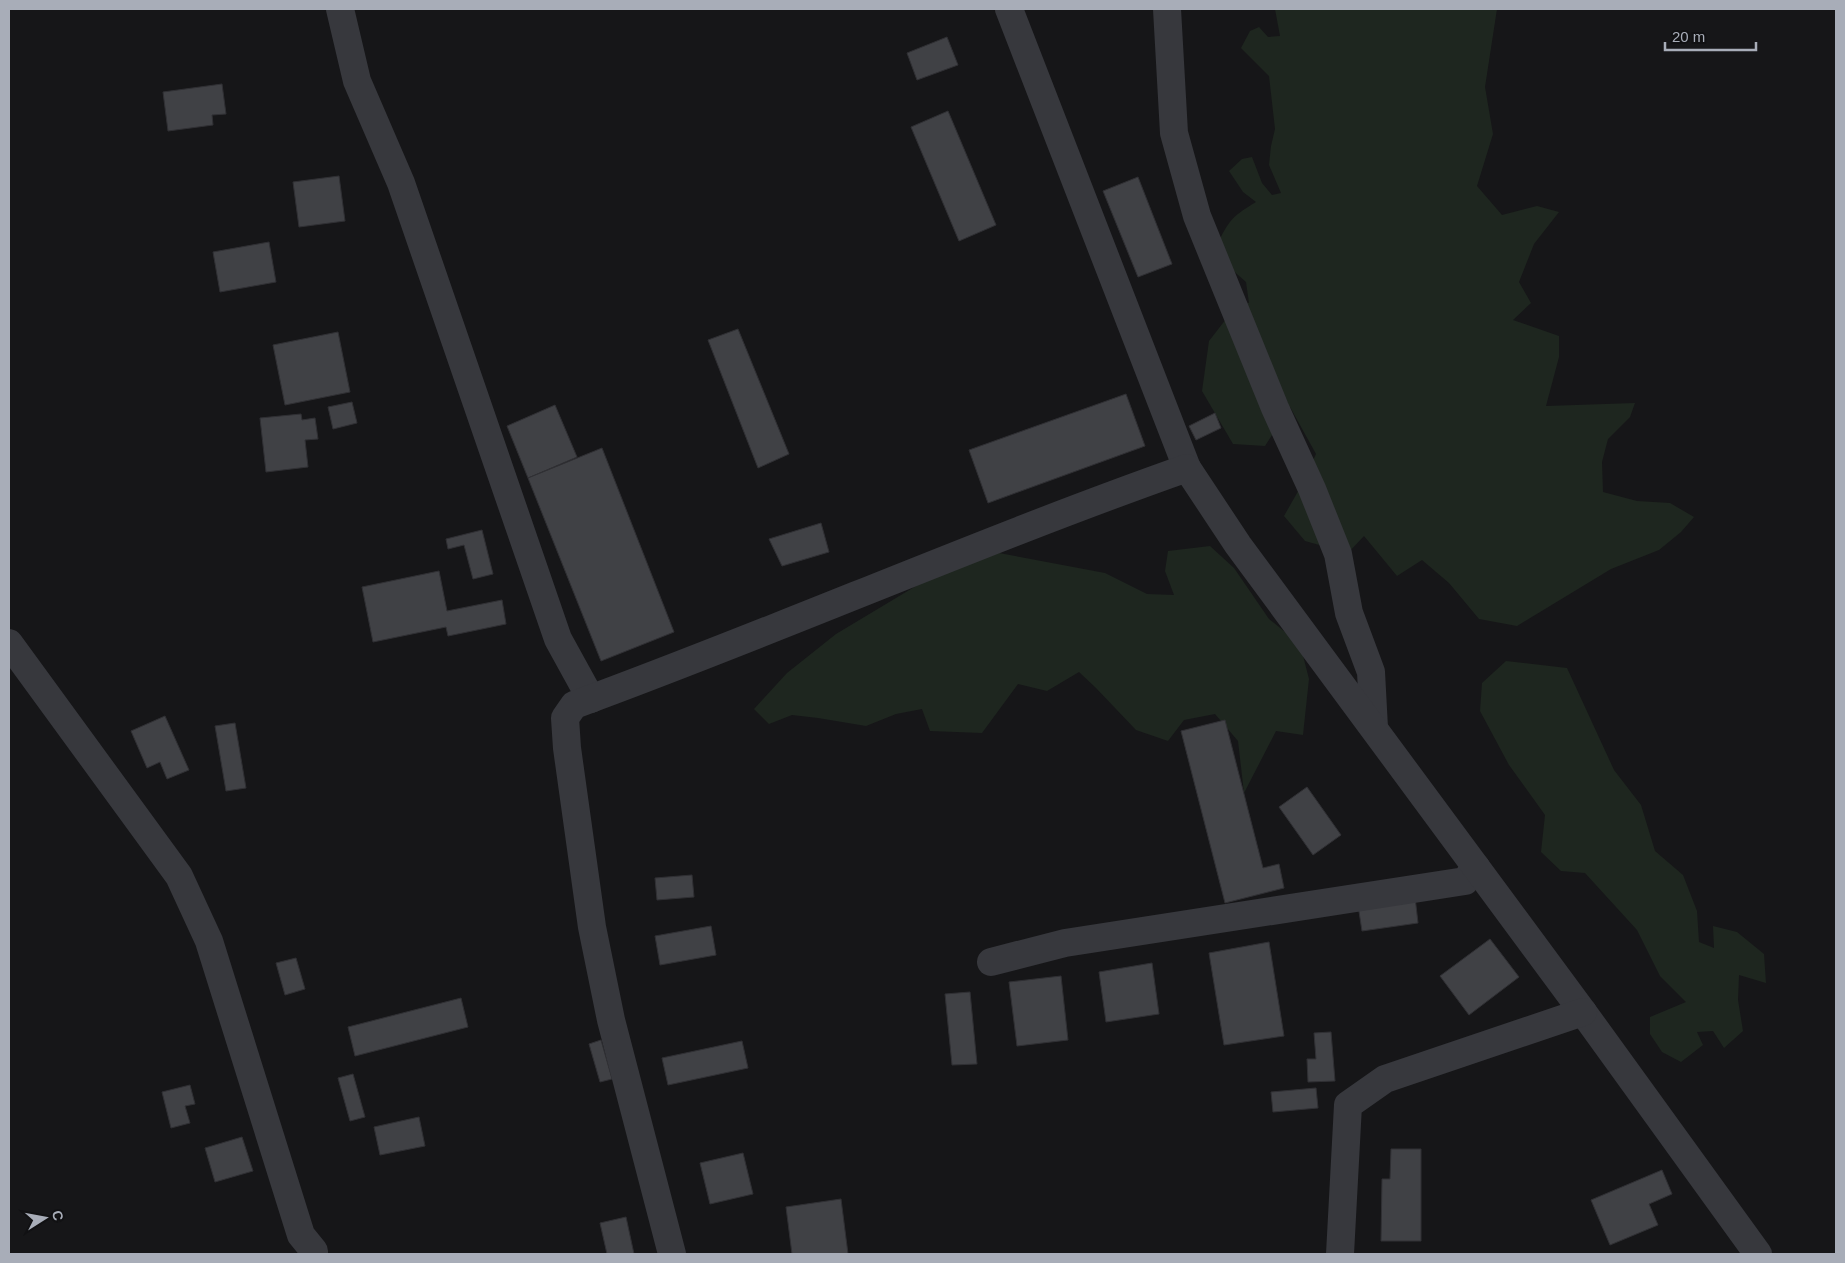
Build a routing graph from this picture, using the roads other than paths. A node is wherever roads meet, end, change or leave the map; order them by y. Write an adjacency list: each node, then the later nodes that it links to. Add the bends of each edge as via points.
1 (340, 9): 6 (street, via 357,81 401,184 558,639)
2 (1009, 9): 4 (street)
3 (1167, 9): 7 (street, via 1174,133 1198,216 1338,554 1349,613 1371,672)
4 (1187, 468): 6 (street, via 1106,496); 7 (street, via 1238,545)
5 (9, 643): 11 (street, via 179,876 209,941 301,1235)
6 (591, 699): 12 (street, via 574,705 565,718 566,748 592,927 611,1020)
7 (1374, 728): 8 (street)
8 (1476, 867): 9 (street, via 1465,881 1065,944); 10 (street)
9 (991, 962)
10 (1583, 1012): 13 (street, via 1386,1079 1348,1105); 14 (street)
11 (314, 1253)
12 (672, 1254)
13 (1340, 1254)
14 (1758, 1254)

